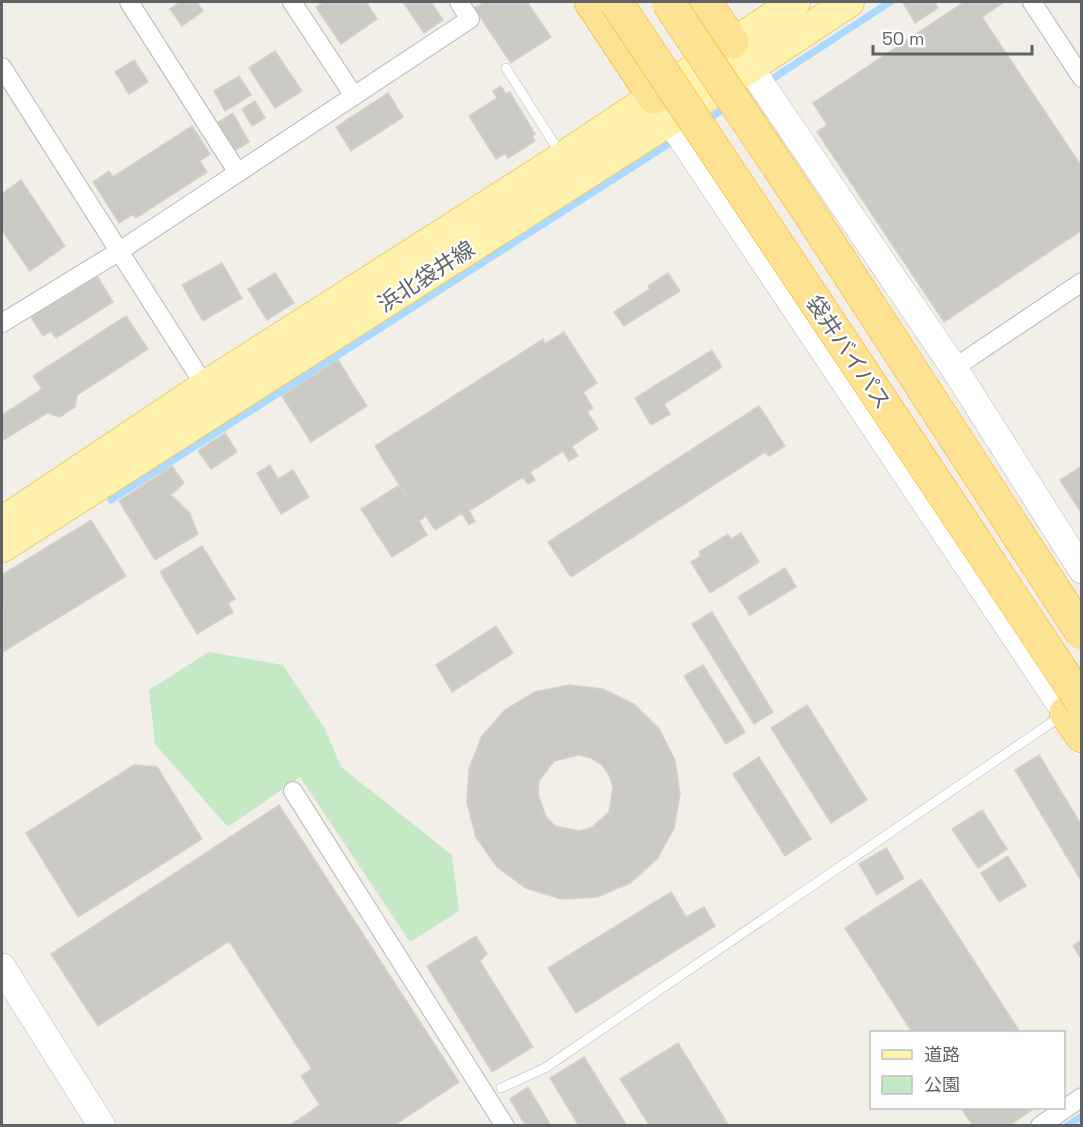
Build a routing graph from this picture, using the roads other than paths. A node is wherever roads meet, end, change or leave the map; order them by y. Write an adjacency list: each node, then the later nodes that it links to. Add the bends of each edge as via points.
1 (129, 2): 18 (street)
2 (292, 2): 15 (street)
3 (459, 2): 15 (street, via 470,19)
4 (591, 2): 16 (highway)
5 (616, 2): 28 (highway, 袋井バイパス, bridge)
6 (668, 2): 27 (highway, 袋井バイパス, bridge)
7 (705, 2): 11 (highway)
8 (795, 2): 11 (main road, 浜北袋井線)
9 (849, 2): 11 (main road, 浜北袋井線)
10 (1032, 2): 14 (street)
11 (740, 54): 16 (main road, 浜北袋井線); 22 (street)
12 (2, 67): 19 (street)
13 (506, 68): 17 (lane)
14 (1082, 78)
15 (354, 96): 18 (street)
16 (662, 109): 17 (main road, 浜北袋井線); 25 (main road, 浜北袋井線); 28 (street)
17 (563, 157): 23 (main road, 浜北袋井線)
18 (238, 173): 19 (street)
19 (118, 252): 21 (street); 23 (street)
20 (1082, 282): 22 (street)
21 (2, 323)
22 (954, 368): 26 (street)
23 (205, 386): 24 (main road, 浜北袋井線)
24 (2, 522)
25 (2, 547)
26 (1082, 570)
27 (1082, 633)
28 (1078, 713): 31 (lane, via 545,1068)
29 (293, 791): 36 (street)
30 (3, 972): 35 (street)
31 (501, 1088)
32 (1082, 1097): 33 (street)
33 (1065, 1108)
34 (1064, 1109): 37 (street)
35 (102, 1125)
36 (505, 1125)
37 (1040, 1125)

